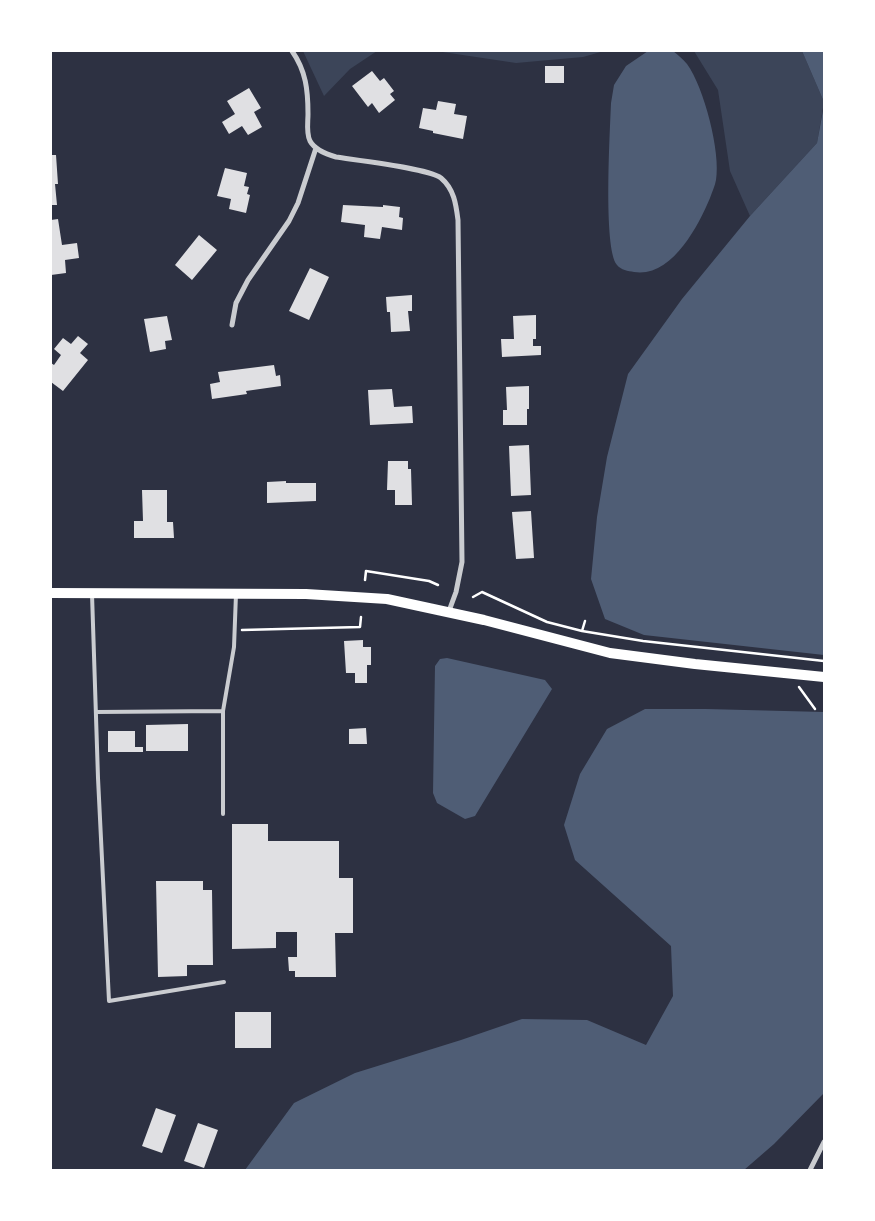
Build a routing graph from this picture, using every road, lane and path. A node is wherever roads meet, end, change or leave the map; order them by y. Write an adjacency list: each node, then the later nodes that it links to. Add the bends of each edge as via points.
1 (292, 51): 2 (street, via 303,70 307,86 308,132)
2 (316, 148): 3 (street, via 298,203 248,280 236,303); 10 (street, via 336,157 424,171 440,177 456,201 462,562)
3 (232, 325)
4 (365, 580): 5 (path, via 366,571)
5 (438, 585)
6 (51, 593): 7 (main road)
7 (92, 594): 8 (main road); 20 (lane)
8 (236, 594): 10 (main road, via 387,599); 13 (lane)
9 (473, 597): 14 (path, via 482,592 547,622)
10 (449, 612): 16 (main road, via 610,653)
11 (361, 617): 13 (path, via 360,627)
12 (584, 621): 14 (path)
13 (235, 630): 19 (lane)
14 (582, 630): 15 (path, via 643,641)
15 (824, 661)
16 (789, 674): 17 (main road); 18 (path)
17 (824, 677)
18 (815, 709)
19 (223, 711): 20 (lane); 21 (lane)
20 (96, 712): 22 (lane, via 109,1001)
21 (223, 814)
22 (224, 982)
23 (824, 1142): 24 (street)
24 (810, 1170)

